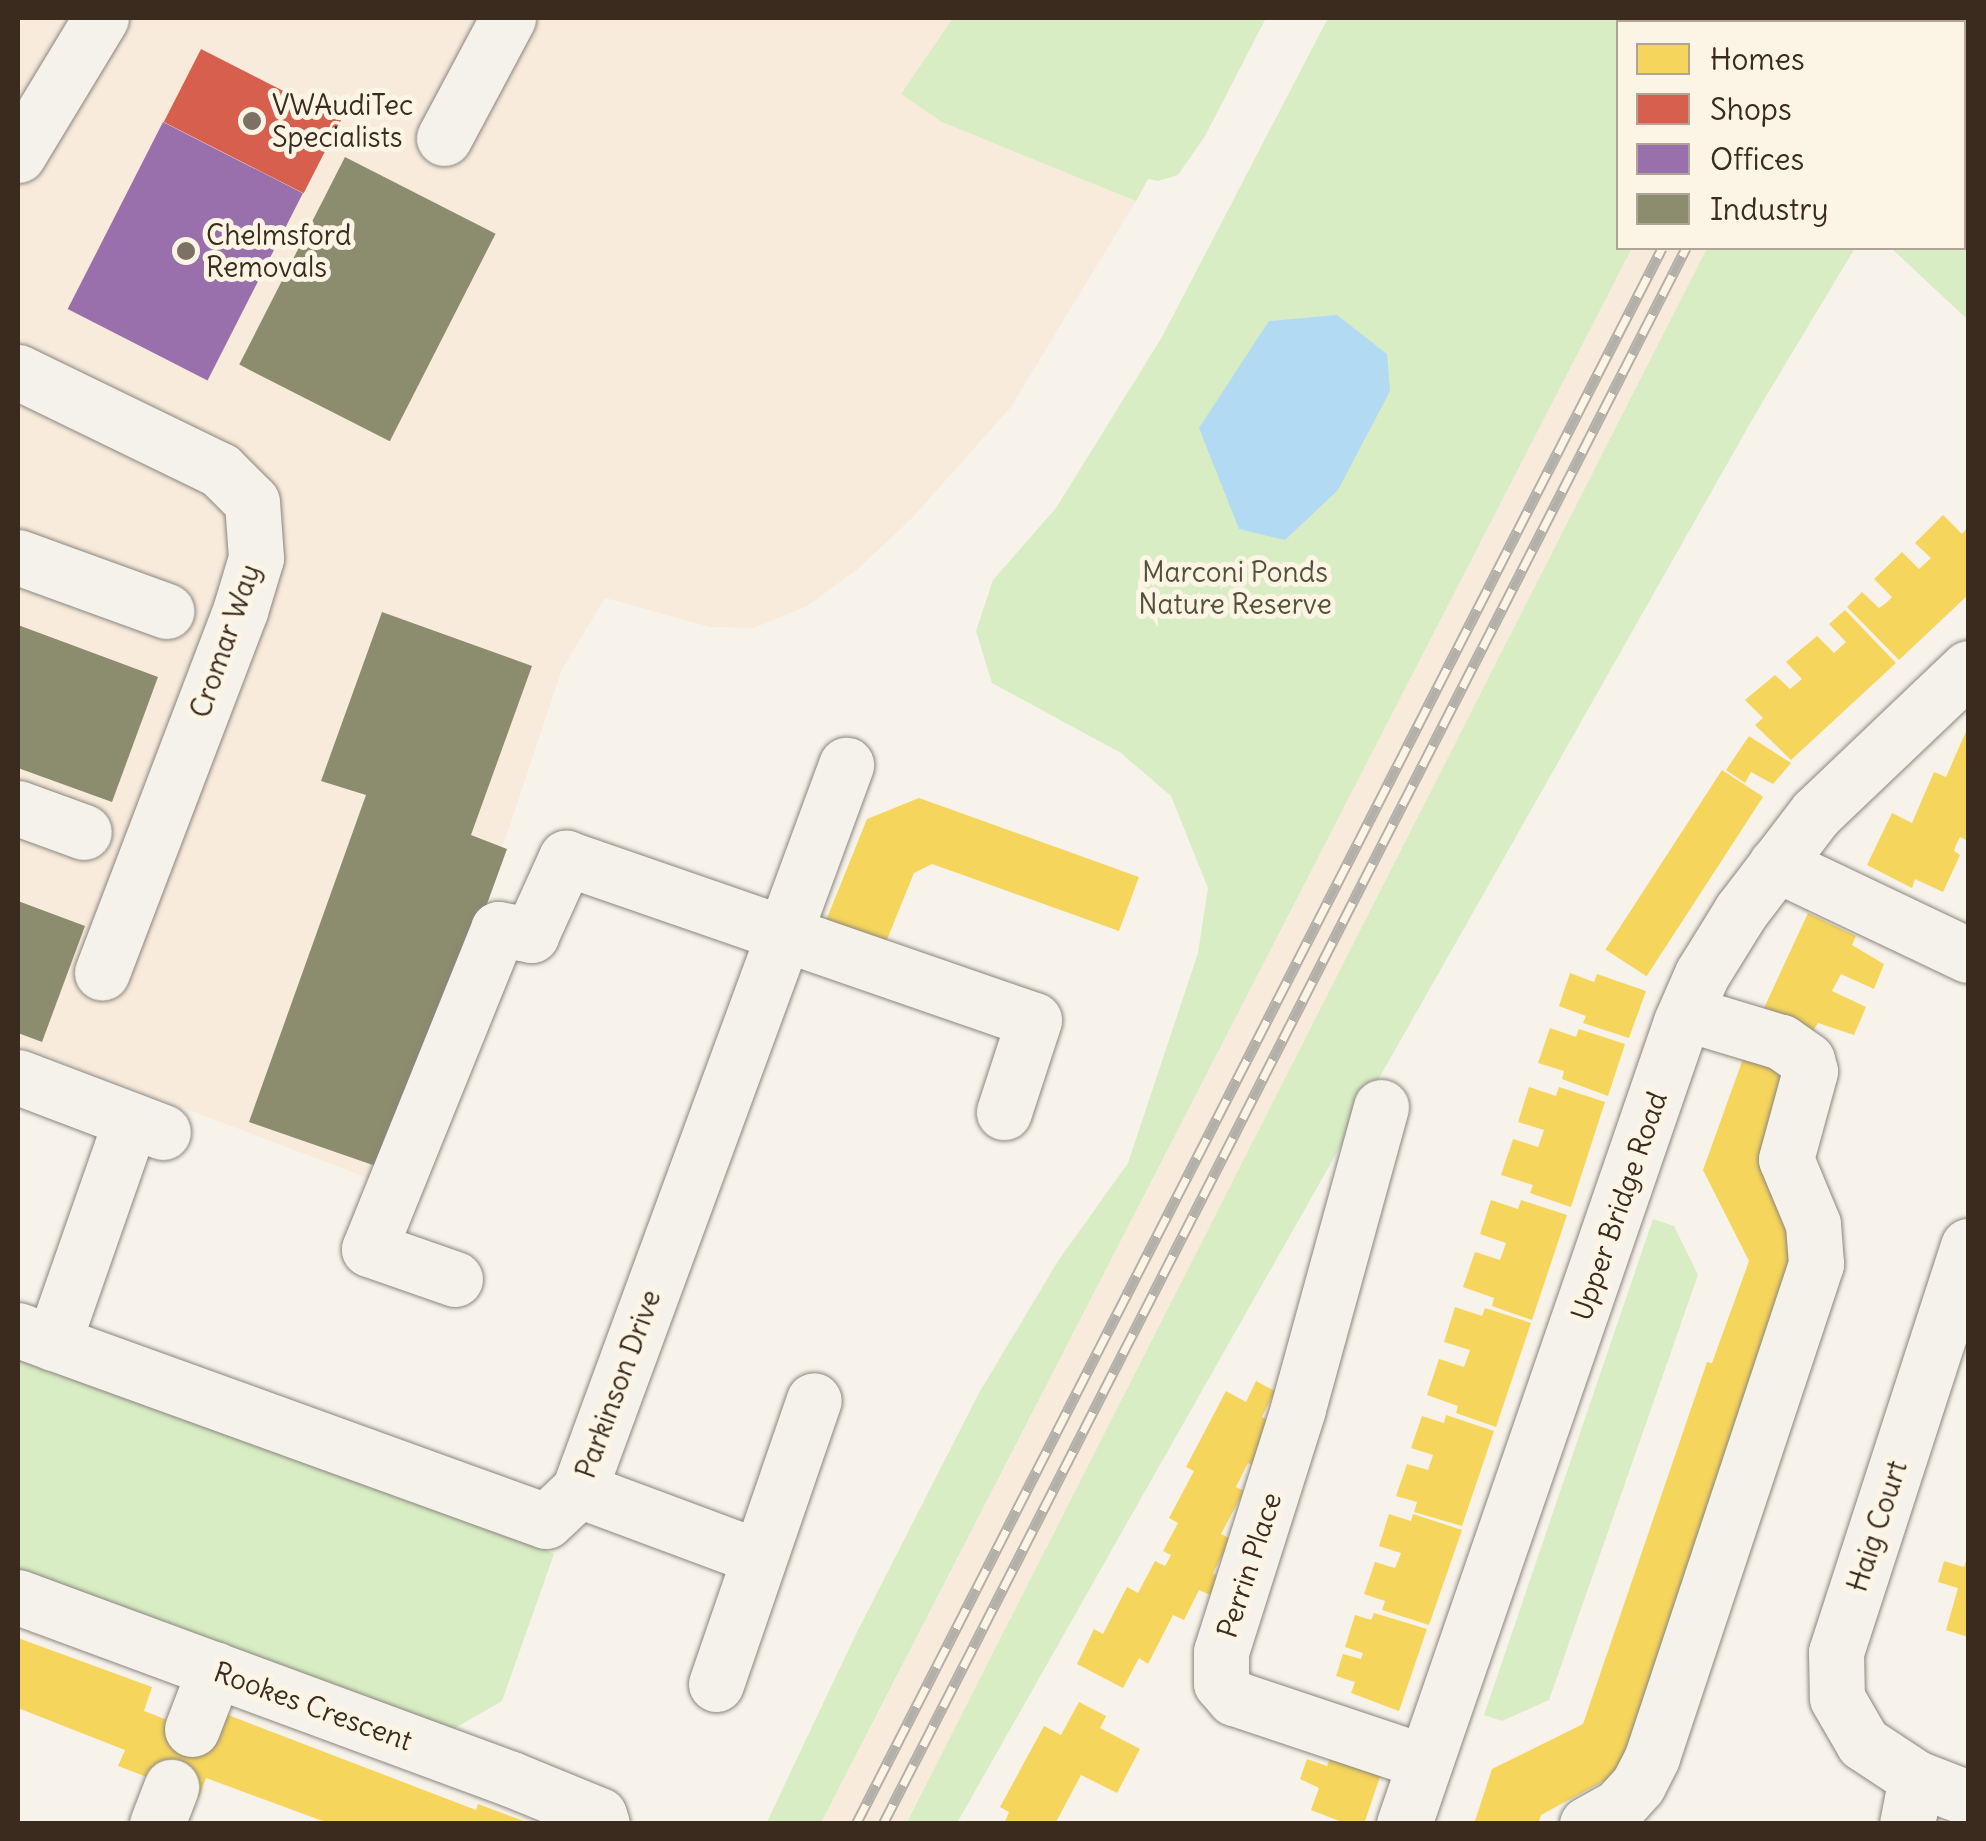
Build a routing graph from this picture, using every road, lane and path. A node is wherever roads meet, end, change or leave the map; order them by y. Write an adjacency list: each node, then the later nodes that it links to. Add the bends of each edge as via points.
1 (101, 18): 4 (street)
2 (508, 18): 3 (street)
3 (444, 138)
4 (18, 155)
5 (18, 372): 15 (street, Cromar Way, via 220,470 252,502 256,558 240,611)
6 (18, 558): 7 (street)
7 (166, 611)
8 (1968, 668): 12 (street, Upper Bridge Road, via 1816,813)
9 (846, 765): 13 (street, Parkinson Drive)
10 (18, 808): 11 (street)
11 (84, 832)
12 (1776, 864): 14 (street); 16 (street, Upper Bridge Road, via 1702,974)
13 (784, 934): 19 (street, via 1034,1020); 21 (street, via 566,858 531,935 498,929 369,1249); 24 (street, Parkinson Drive)
14 (1968, 955)
15 (102, 974)
16 (1685, 1013): 30 (street, Upper Bridge Road); 35 (street, via 1781,1042 1807,1060 1810,1071 1786,1159 1813,1224 1816,1264 1652,1757 1619,1806)
17 (18, 1077): 22 (street, via 147,1126)
18 (1381, 1107): 30 (street, Perrin Place, via 1298,1410 1221,1652 1221,1683 1234,1698)
19 (1004, 1112)
20 (1968, 1246): 32 (street, Haig Court, via 1836,1652 1837,1698 1863,1743)
21 (455, 1279)
22 (35, 1336): 24 (street, Parkinson Drive, via 546,1521)
23 (814, 1400): 25 (street)
24 (578, 1490): 25 (street)
25 (760, 1557): 28 (street)
26 (18, 1597): 27 (street, Rookes Crescent)
27 (215, 1669): 29 (street); 33 (street, Rookes Crescent, via 511,1778 598,1815)
28 (716, 1684)
29 (192, 1729)
30 (1425, 1762): 34 (street, Upper Bridge Road)
31 (1968, 1798): 32 (street, Haig Court)
32 (1911, 1801)
33 (602, 1824)
34 (1404, 1824)
35 (1587, 1824)

